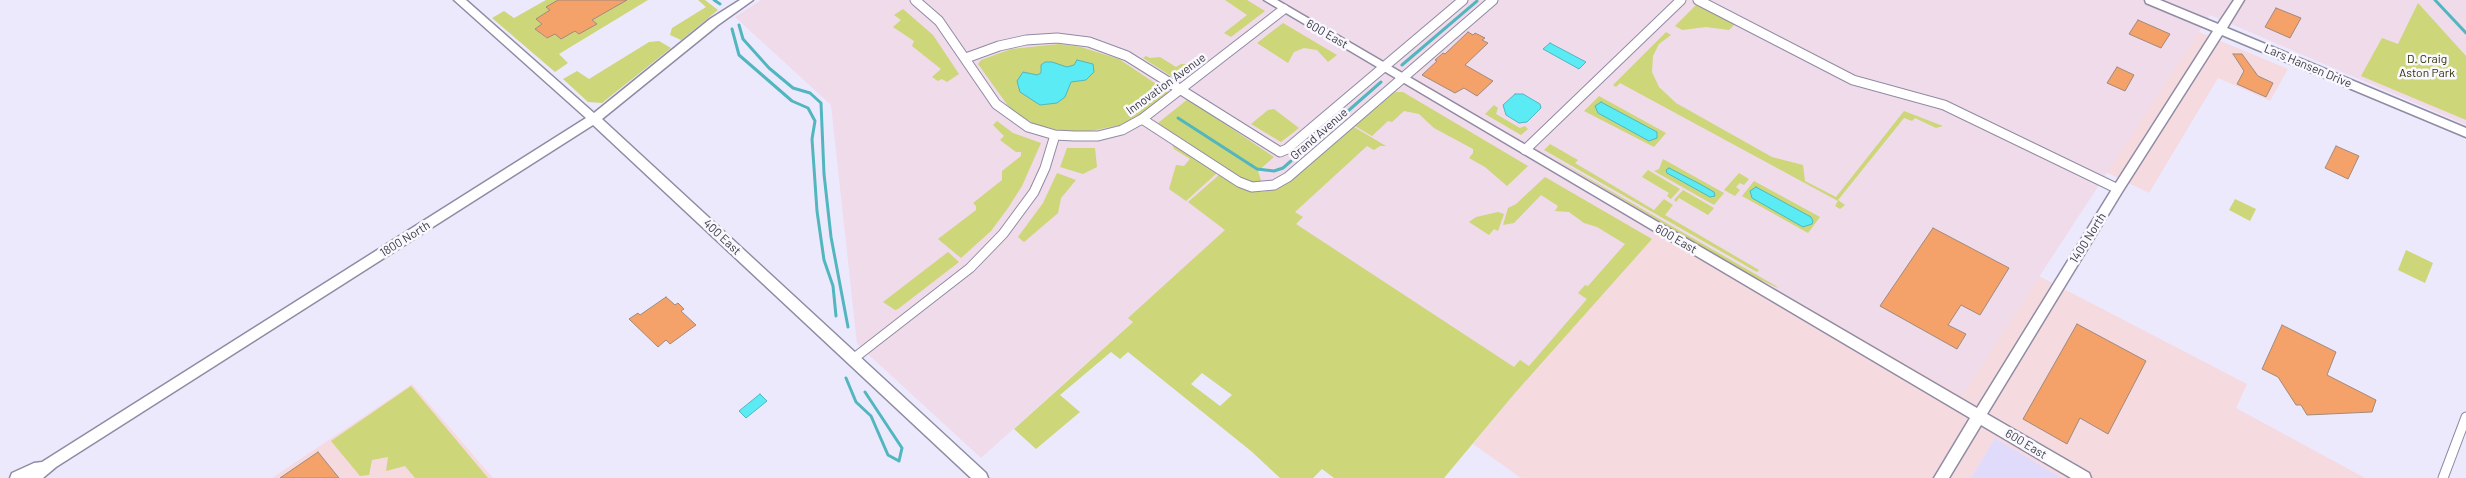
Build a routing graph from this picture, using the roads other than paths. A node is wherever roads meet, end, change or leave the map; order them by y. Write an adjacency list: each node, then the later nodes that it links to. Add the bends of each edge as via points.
1 (459, 0): 17 (street, 400 East)
2 (748, 0): 17 (street, 1800 North, via 714,22)
3 (915, 0): 13 (street, Innovation Avenue, via 939,21)
4 (1269, 0): 11 (street, 600 East)
5 (1462, 0): 14 (street, Grand Avenue)
6 (1493, 0): 15 (street, Grand Avenue)
7 (1681, 0): 21 (street)
8 (1698, 0): 22 (street, via 1853,80 1944,105)
9 (2150, 0): 12 (street, Lars Hansen Drive)
10 (2238, 0): 12 (street, 1400 North)
11 (1284, 9): 14 (street, 600 East); 16 (street, Innovation Avenue)
12 (2219, 29): 19 (street, Lars Hansen Drive); 22 (street, 1400 North)
13 (966, 58): 16 (street, via 1026,40 1057,38 1089,42 1127,56); 20 (street, Innovation Avenue, via 996,104 1028,127)
14 (1384, 67): 15 (street, 600 East); 16 (street, Grand Avenue, via 1280,152)
15 (1402, 78): 18 (street, Grand Avenue, via 1288,177 1267,187 1252,187 1239,182); 21 (street, 600 East)
16 (1181, 90): 18 (street, Innovation Avenue)
17 (594, 119): 23 (street, 400 East); 26 (street, 1800 North)
18 (1142, 119): 20 (street, Innovation Avenue, via 1122,130 1098,136)
19 (2466, 132)
20 (1055, 135): 23 (street, via 1034,192 1003,234 970,268)
21 (1525, 150): 24 (street, 600 East)
22 (2118, 189): 24 (street, 1400 North)
23 (853, 359): 29 (street, 400 East)
24 (1978, 416): 30 (street, 1400 North); 31 (street, 600 East)
25 (2465, 421): 32 (street)
26 (51, 463): 27 (street, 1800 North); 28 (street, 1800 North)
27 (17, 478)
28 (32, 478)
29 (981, 478)
30 (1941, 478)
31 (2084, 478)
32 (2443, 478)

